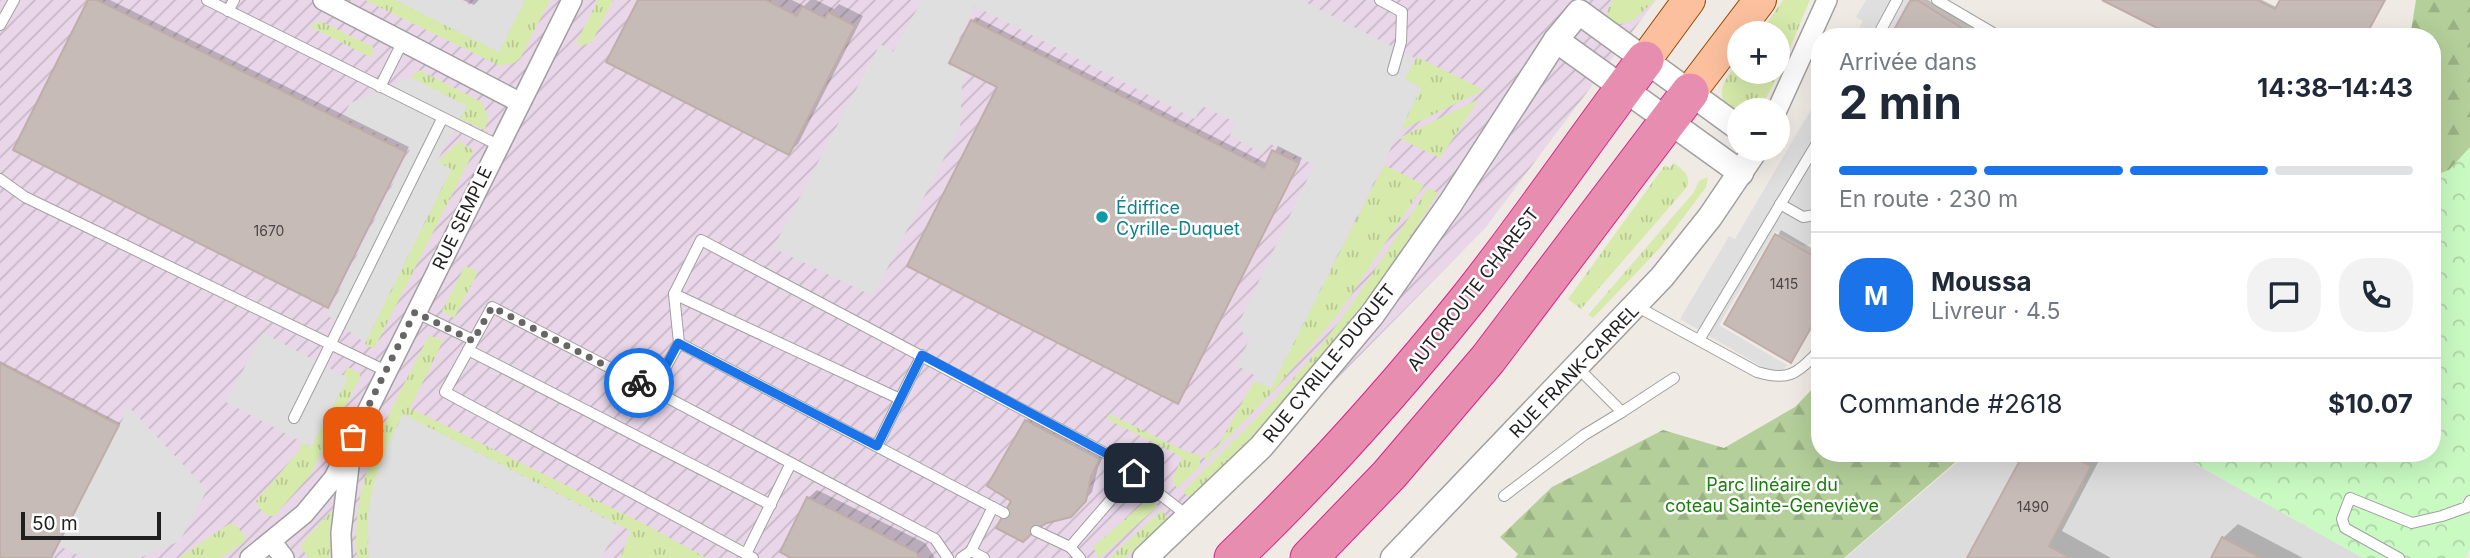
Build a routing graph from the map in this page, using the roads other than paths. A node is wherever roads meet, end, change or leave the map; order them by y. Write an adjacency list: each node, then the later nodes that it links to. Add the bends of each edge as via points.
1 (14, 0): 14 (lane)
2 (207, 0): 13 (lane)
3 (234, 0): 13 (lane)
4 (323, 0): 20 (street)
5 (572, 0): 25 (street, RUE SEMPLE)
6 (1380, 0): 21 (lane, via 1402,12 1401,42)
7 (1689, 0): 22 (main road, AUTOROUTE CHAREST)
8 (1760, 0): 26 (main road)
9 (1827, 0): 15 (street)
10 (1896, 0): 16 (lane)
11 (1937, 0): 17 (lane)
12 (1585, 6): 19 (street, RUE CYRILLE-DUQUET); 22 (street, RUE CYRILLE-DUQUET)
13 (228, 10): 23 (lane)
14 (0, 25)
15 (1814, 28)
16 (1882, 28)
17 (1985, 28)
18 (1811, 35): 24 (street)
19 (1556, 40): 22 (street, RUE CYRILLE-DUQUET); 61 (street, RUE CYRILLE-DUQUET, via 1372,315 1261,447)
20 (403, 41): 23 (lane); 25 (street)
21 (1393, 70)
22 (1634, 74): 26 (street); 26 (street, RUE CYRILLE-DUQUET); 75 (highway, AUTOROUTE CHAREST, via 1438,336 1338,451)
23 (380, 87): 27 (lane)
24 (1782, 98)
25 (519, 102): 29 (street, RUE SEMPLE)
26 (1679, 106): 28 (street); 32 (street); 76 (highway, via 1479,369 1389,475)
27 (442, 119): 29 (lane); 41 (lane)
28 (1727, 124)
29 (498, 145): 38 (street, RUE SEMPLE)
30 (1811, 153): 34 (lane)
31 (1748, 161): 32 (street, RUE FRANK-CARREL)
32 (1741, 173): 37 (street, RUE FRANK-CARREL, via 1688,247)
33 (0, 179): 41 (lane, via 25,197)
34 (1780, 204): 35 (lane, via 1803,217); 39 (lane)
35 (1811, 216)
36 (674, 294): 40 (lane); 43 (lane, via 701,240); 49 (lane)
37 (1636, 306): 39 (lane); 45 (street, RUE FRANK-CARREL)
38 (415, 312): 42 (lane); 46 (street, RUE SEMPLE)
39 (1699, 340): 44 (lane, via 1775,378 1786,377)
40 (678, 343): 48 (lane); 53 (lane)
41 (330, 345): 46 (lane); 51 (lane)
42 (471, 345): 48 (lane, via 492,307); 58 (lane); 66 (lane, via 445,392)
43 (922, 355): 49 (lane); 55 (lane, via 1109,455)
44 (1811, 360)
45 (1578, 367): 50 (lane); 77 (street, RUE FRANK-CARREL)
46 (386, 371): 52 (street, RUE SEMPLE)
47 (1674, 378): 50 (lane)
48 (653, 390): 54 (lane)
49 (900, 399): 53 (lane)
50 (1622, 412): 56 (lane)
51 (295, 418)
52 (353, 437): 63 (street, RUE SEMPLE, via 334,478 304,514); 70 (street, RUE SEMPLE)
53 (877, 446): 59 (lane)
54 (791, 463): 58 (lane); 67 (lane, via 935,539)
55 (1134, 473): 61 (lane); 64 (lane)
56 (1504, 496)
57 (2470, 500): 78 (lane, via 2467,507 2412,523 2350,498 2342,519 2344,527)
58 (771, 505): 66 (lane)
59 (993, 507): 60 (lane); 65 (lane)
60 (1004, 513)
61 (1189, 516): 74 (street, RUE CYRILLE-DUQUET)
62 (1035, 531): 64 (lane)
63 (272, 542): 68 (street, RUE SEMPLE); 69 (street)
64 (1070, 547): 73 (lane)
65 (971, 551): 71 (lane); 72 (lane)
66 (750, 556)
67 (944, 557)
68 (250, 558)
69 (284, 558)
70 (342, 558)
71 (961, 558)
72 (984, 558)
73 (1080, 558)
74 (1145, 558)
75 (1233, 558)
76 (1309, 558)
77 (1394, 558)
78 (2399, 558)

